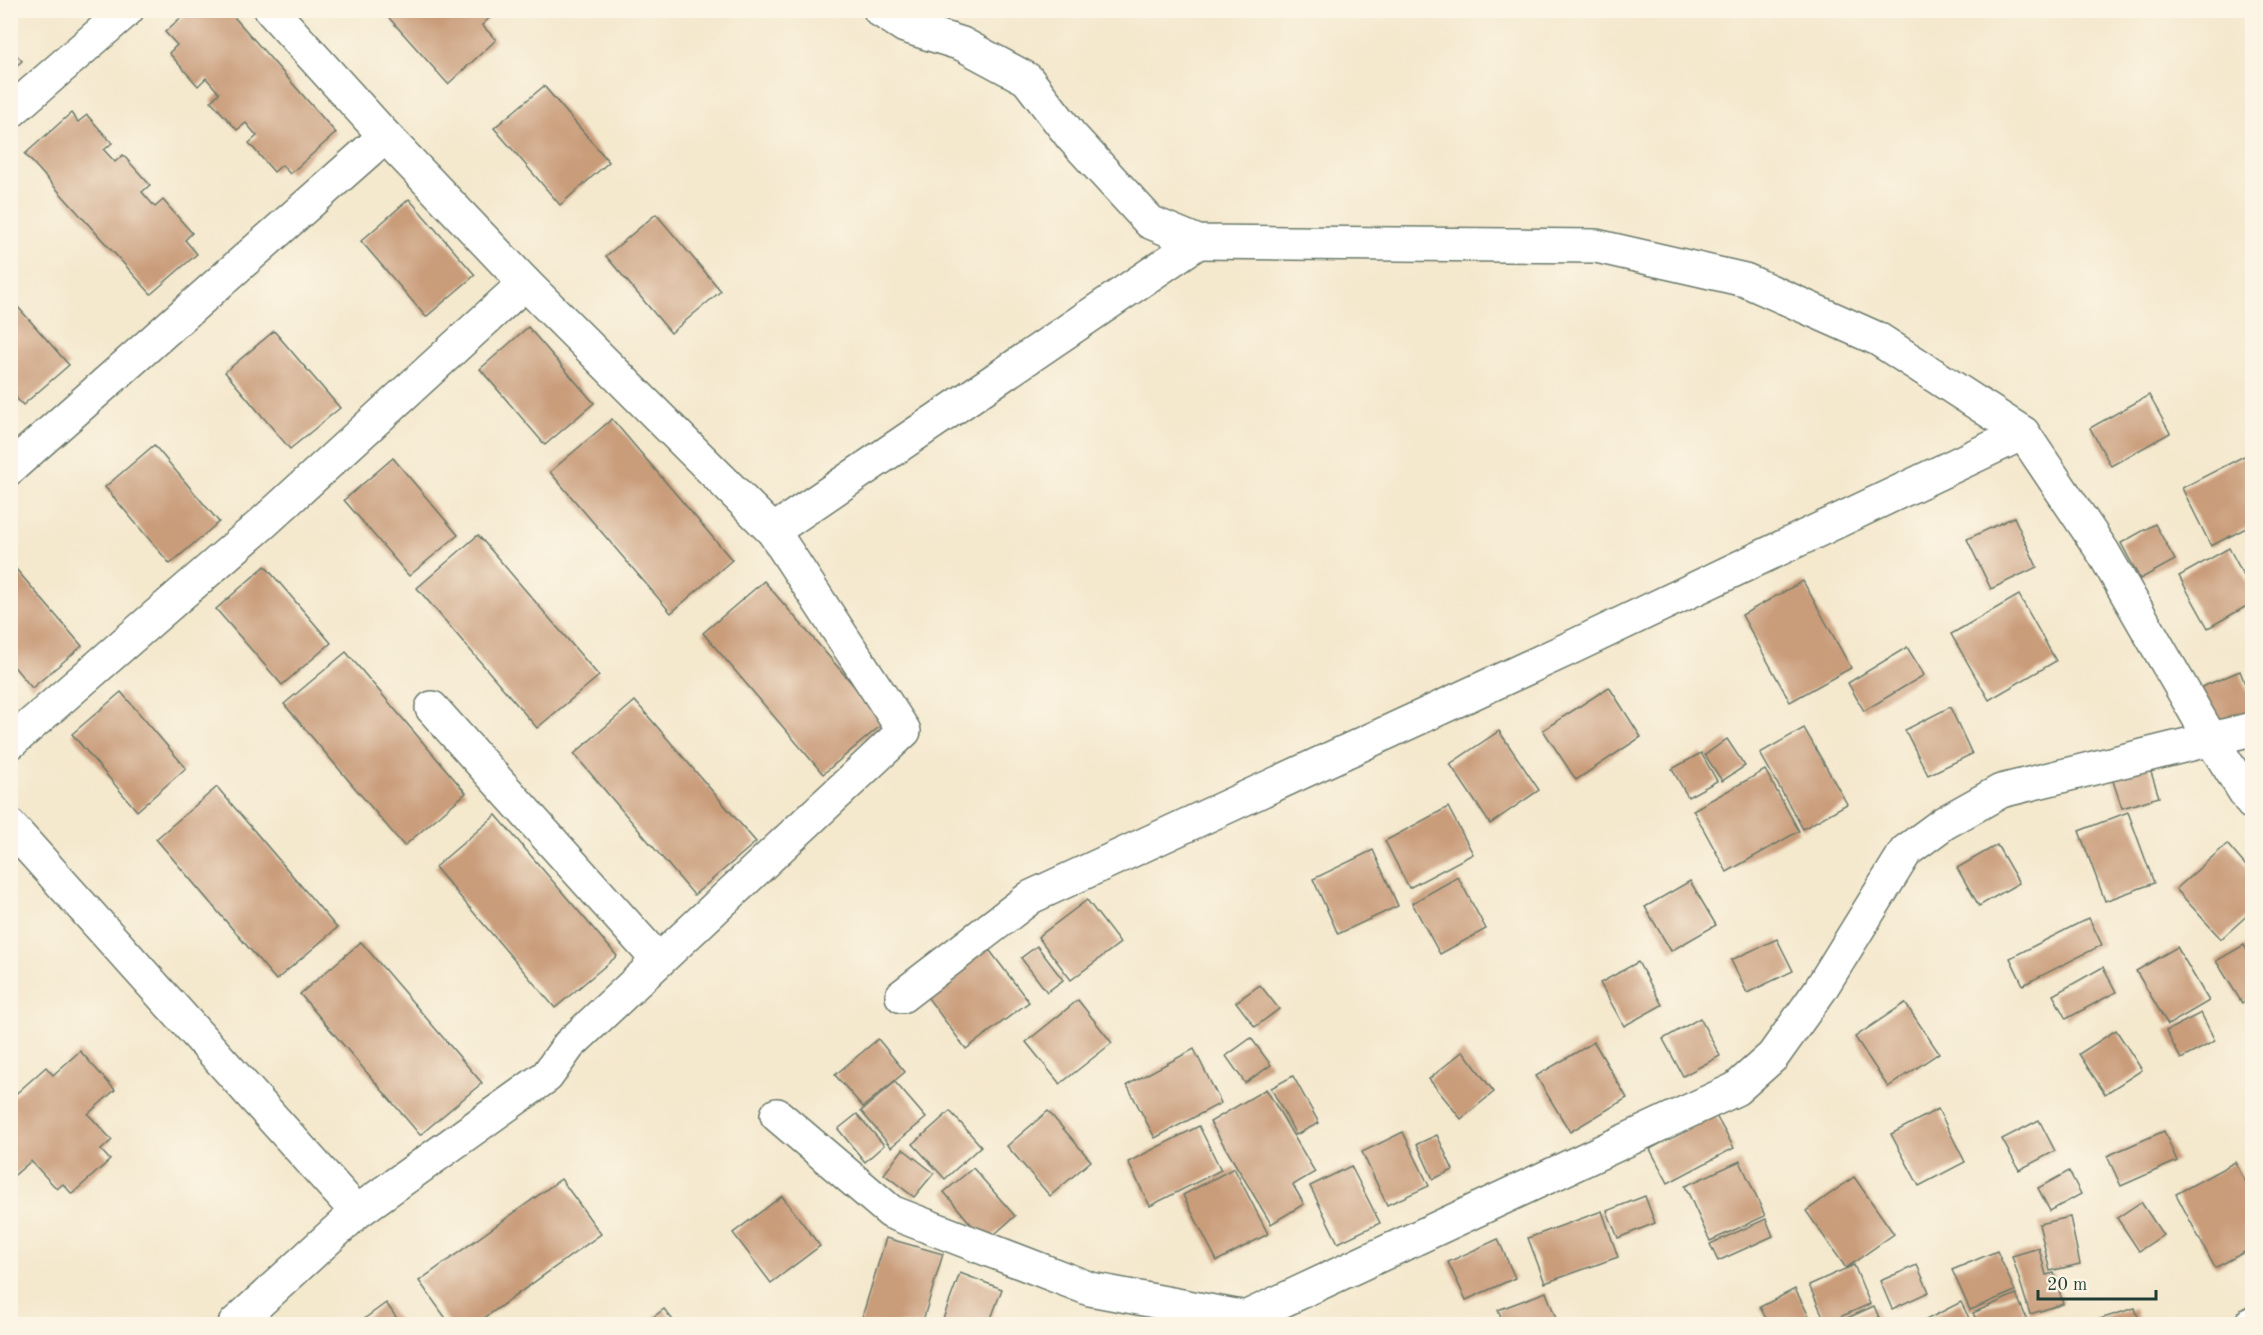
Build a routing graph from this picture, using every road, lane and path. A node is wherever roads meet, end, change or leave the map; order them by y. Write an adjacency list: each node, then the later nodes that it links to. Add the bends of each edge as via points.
1 (127, 10): 4 (street)
2 (271, 10): 5 (street)
3 (880, 10): 6 (street, via 905,26 962,44 1026,79 1071,136 1150,222)
4 (10, 112)
5 (385, 136): 7 (street); 9 (street)
6 (1198, 242): 8 (street, via 1596,246 1745,280 1878,339); 10 (street)
7 (525, 283): 10 (street); 14 (street, via 263,523)
8 (2023, 433): 13 (street, via 2103,552); 18 (street, via 1031,897)
9 (10, 468)
10 (773, 531): 17 (street, via 904,731)
11 (432, 708): 17 (street)
12 (2253, 729): 13 (street)
13 (2211, 739): 15 (street); 21 (street, via 2001,791 1944,823 1906,851 1820,990 1773,1056 1736,1089)
14 (10, 743)
15 (2253, 803)
16 (10, 826): 20 (street)
17 (658, 960): 20 (street, via 569,1045 547,1076)
18 (902, 996)
19 (777, 1115): 21 (street, via 891,1212 1090,1289)
20 (357, 1212): 22 (street)
21 (1258, 1322)
22 (235, 1324)

